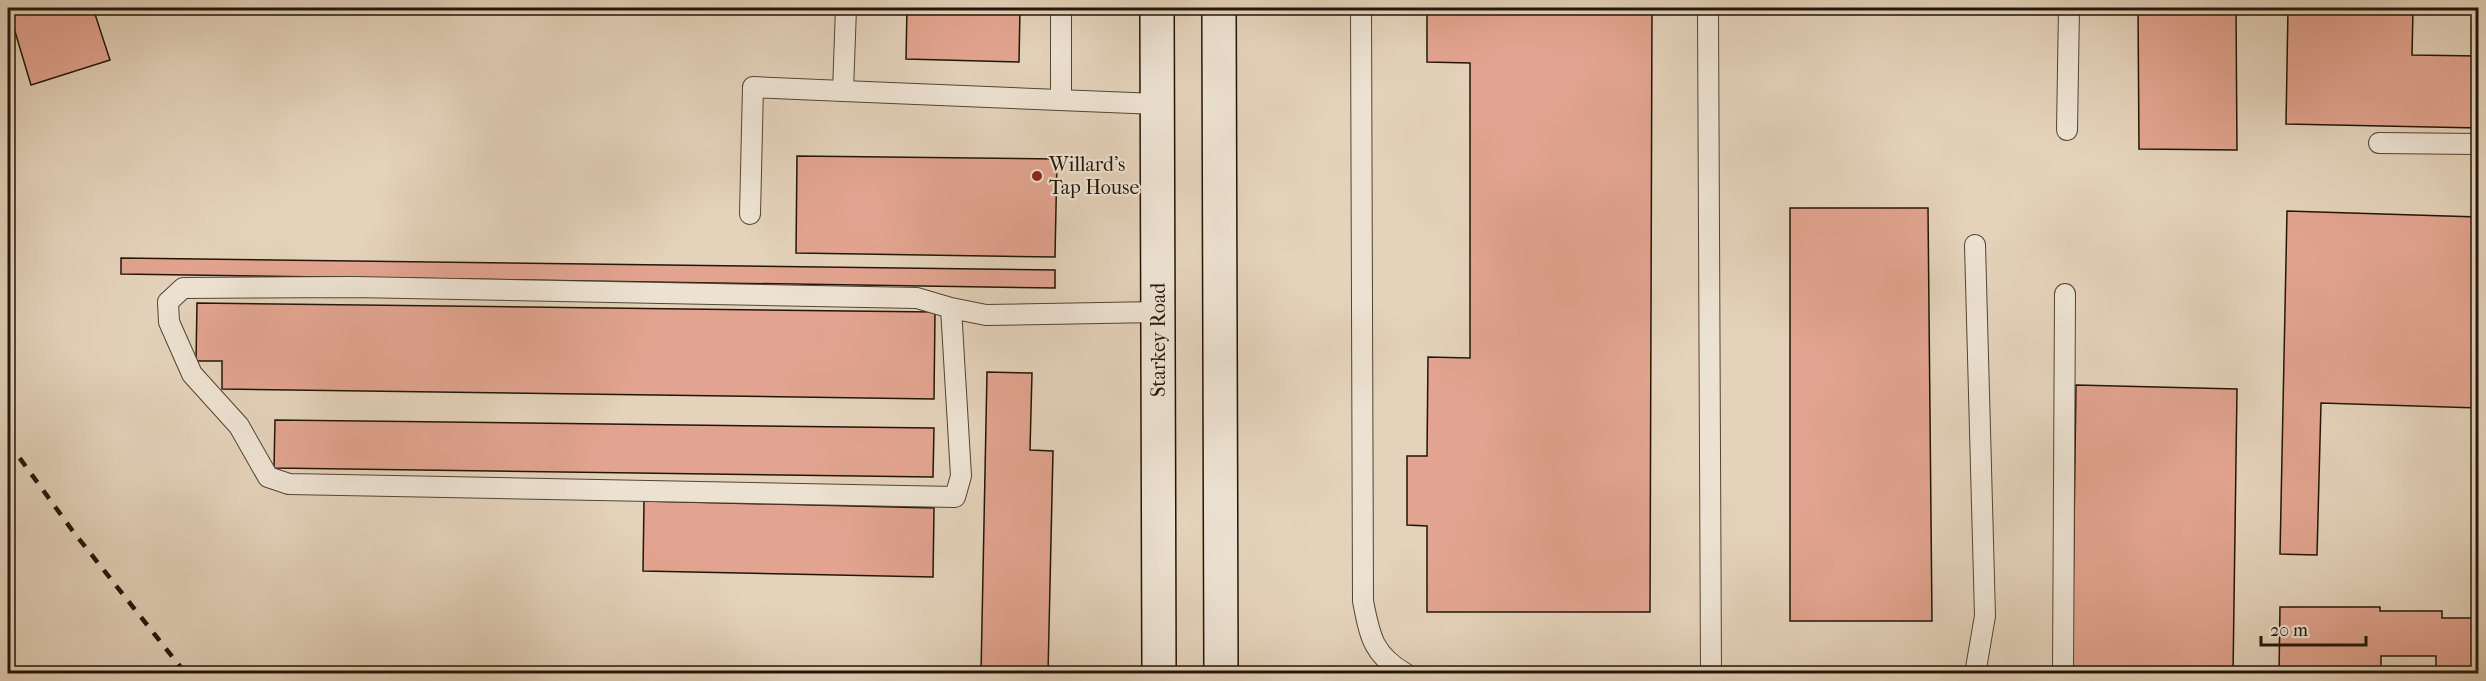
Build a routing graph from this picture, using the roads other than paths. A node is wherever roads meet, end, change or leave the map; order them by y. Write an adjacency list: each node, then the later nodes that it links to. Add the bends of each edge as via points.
1 (846, 8): 8 (lane)
2 (1061, 8): 9 (lane)
3 (1157, 8): 10 (main road, Starkey Road)
4 (1219, 8): 20 (main road)
5 (1361, 8): 21 (lane, via 1362,602 1373,643 1388,663)
6 (1708, 8): 22 (lane)
7 (2069, 8): 11 (lane)
8 (843, 91): 9 (lane); 14 (lane, via 753,87)
9 (1061, 100): 10 (lane)
10 (1157, 104): 18 (main road, Starkey Road)
11 (2067, 130)
12 (2379, 143): 13 (lane)
13 (2478, 144)
14 (750, 214)
15 (1975, 245): 23 (lane, via 1985,616)
16 (2065, 294): 24 (lane)
17 (951, 308): 17 (lane, via 917,298 354,287 183,288 168,302 169,322 192,374 238,426 267,477 289,484 955,496 961,476); 18 (lane, via 986,315)
18 (1158, 312): 19 (main road, Starkey Road)
19 (1159, 674)
20 (1221, 674)
21 (1406, 674)
22 (1711, 674)
23 (1975, 674)
24 (2062, 674)

